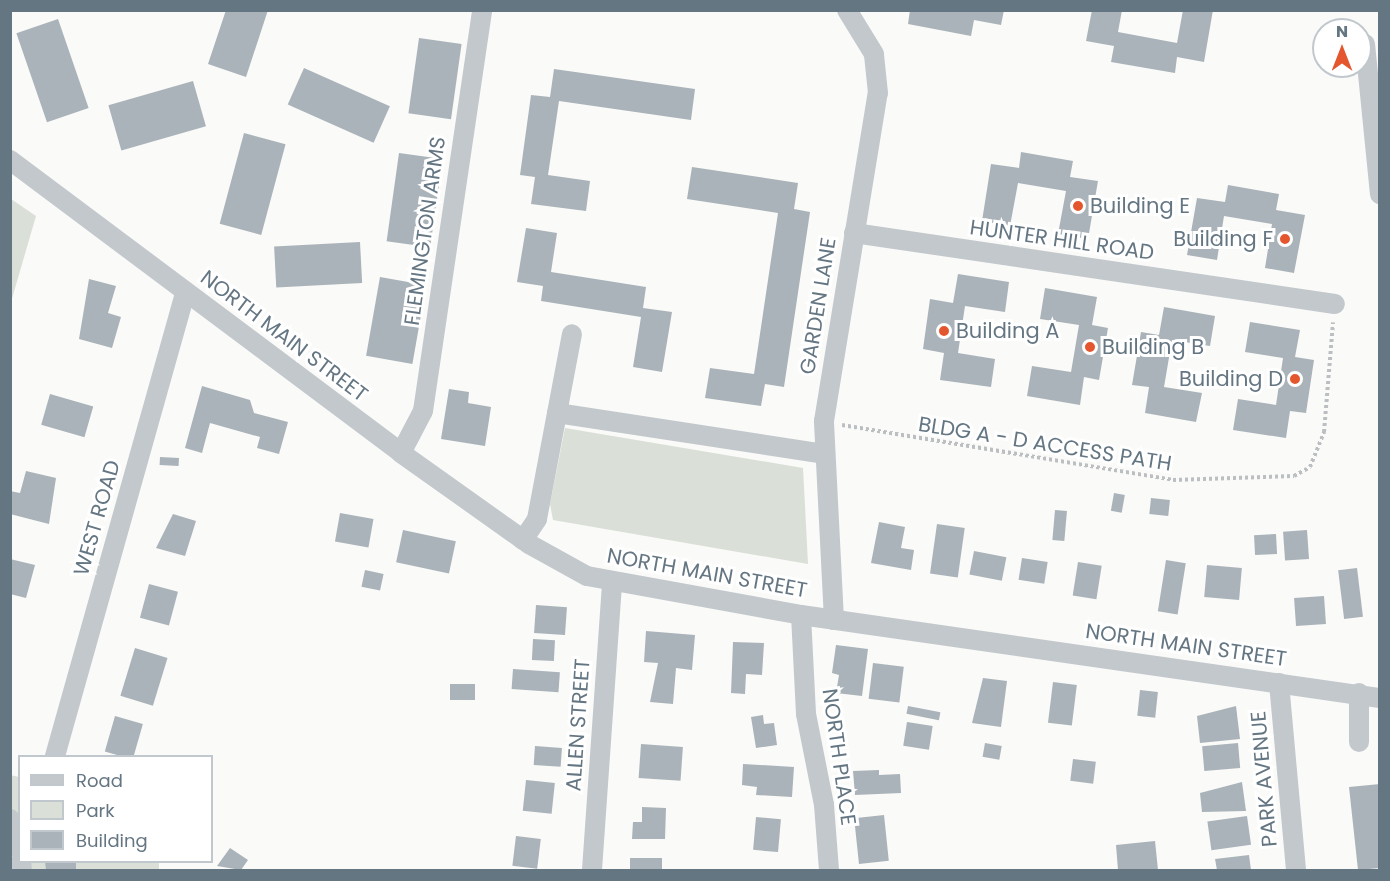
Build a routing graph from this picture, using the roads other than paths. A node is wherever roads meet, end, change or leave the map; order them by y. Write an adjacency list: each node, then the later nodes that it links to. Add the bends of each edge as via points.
1 (482, 10): 11 (street, FLEMINGTON ARMS, via 423,411)
2 (848, 10): 6 (street, GARDEN LANE, via 865,35 878,72)
3 (1368, 78): 5 (street)
4 (10, 160): 7 (street, NORTH MAIN STREET)
5 (1380, 194)
6 (854, 233): 8 (street, HUNTER HILL ROAD); 12 (street, GARDEN LANE, via 824,421)
7 (185, 292): 11 (street, NORTH MAIN STREET); 21 (street, WEST ROAD)
8 (1335, 304)
9 (572, 334): 10 (street)
10 (557, 413): 12 (street); 13 (street, via 537,519)
11 (401, 453): 13 (street, NORTH MAIN STREET)
12 (824, 454): 16 (street, GARDEN LANE)
13 (523, 540): 14 (street, NORTH MAIN STREET, via 587,576)
14 (612, 582): 15 (street, NORTH MAIN STREET); 22 (street, ALLEN STREET)
15 (801, 615): 16 (street, NORTH MAIN STREET); 23 (street, NORTH PLACE, via 808,734 824,805)
16 (834, 620): 17 (street, NORTH MAIN STREET)
17 (1279, 682): 18 (street, NORTH MAIN STREET); 24 (street, PARK AVENUE)
18 (1359, 693): 19 (street, NORTH MAIN STREET); 20 (street)
19 (1380, 698)
20 (1359, 742)
21 (55, 755)
22 (592, 870)
23 (829, 870)
24 (1296, 870)

